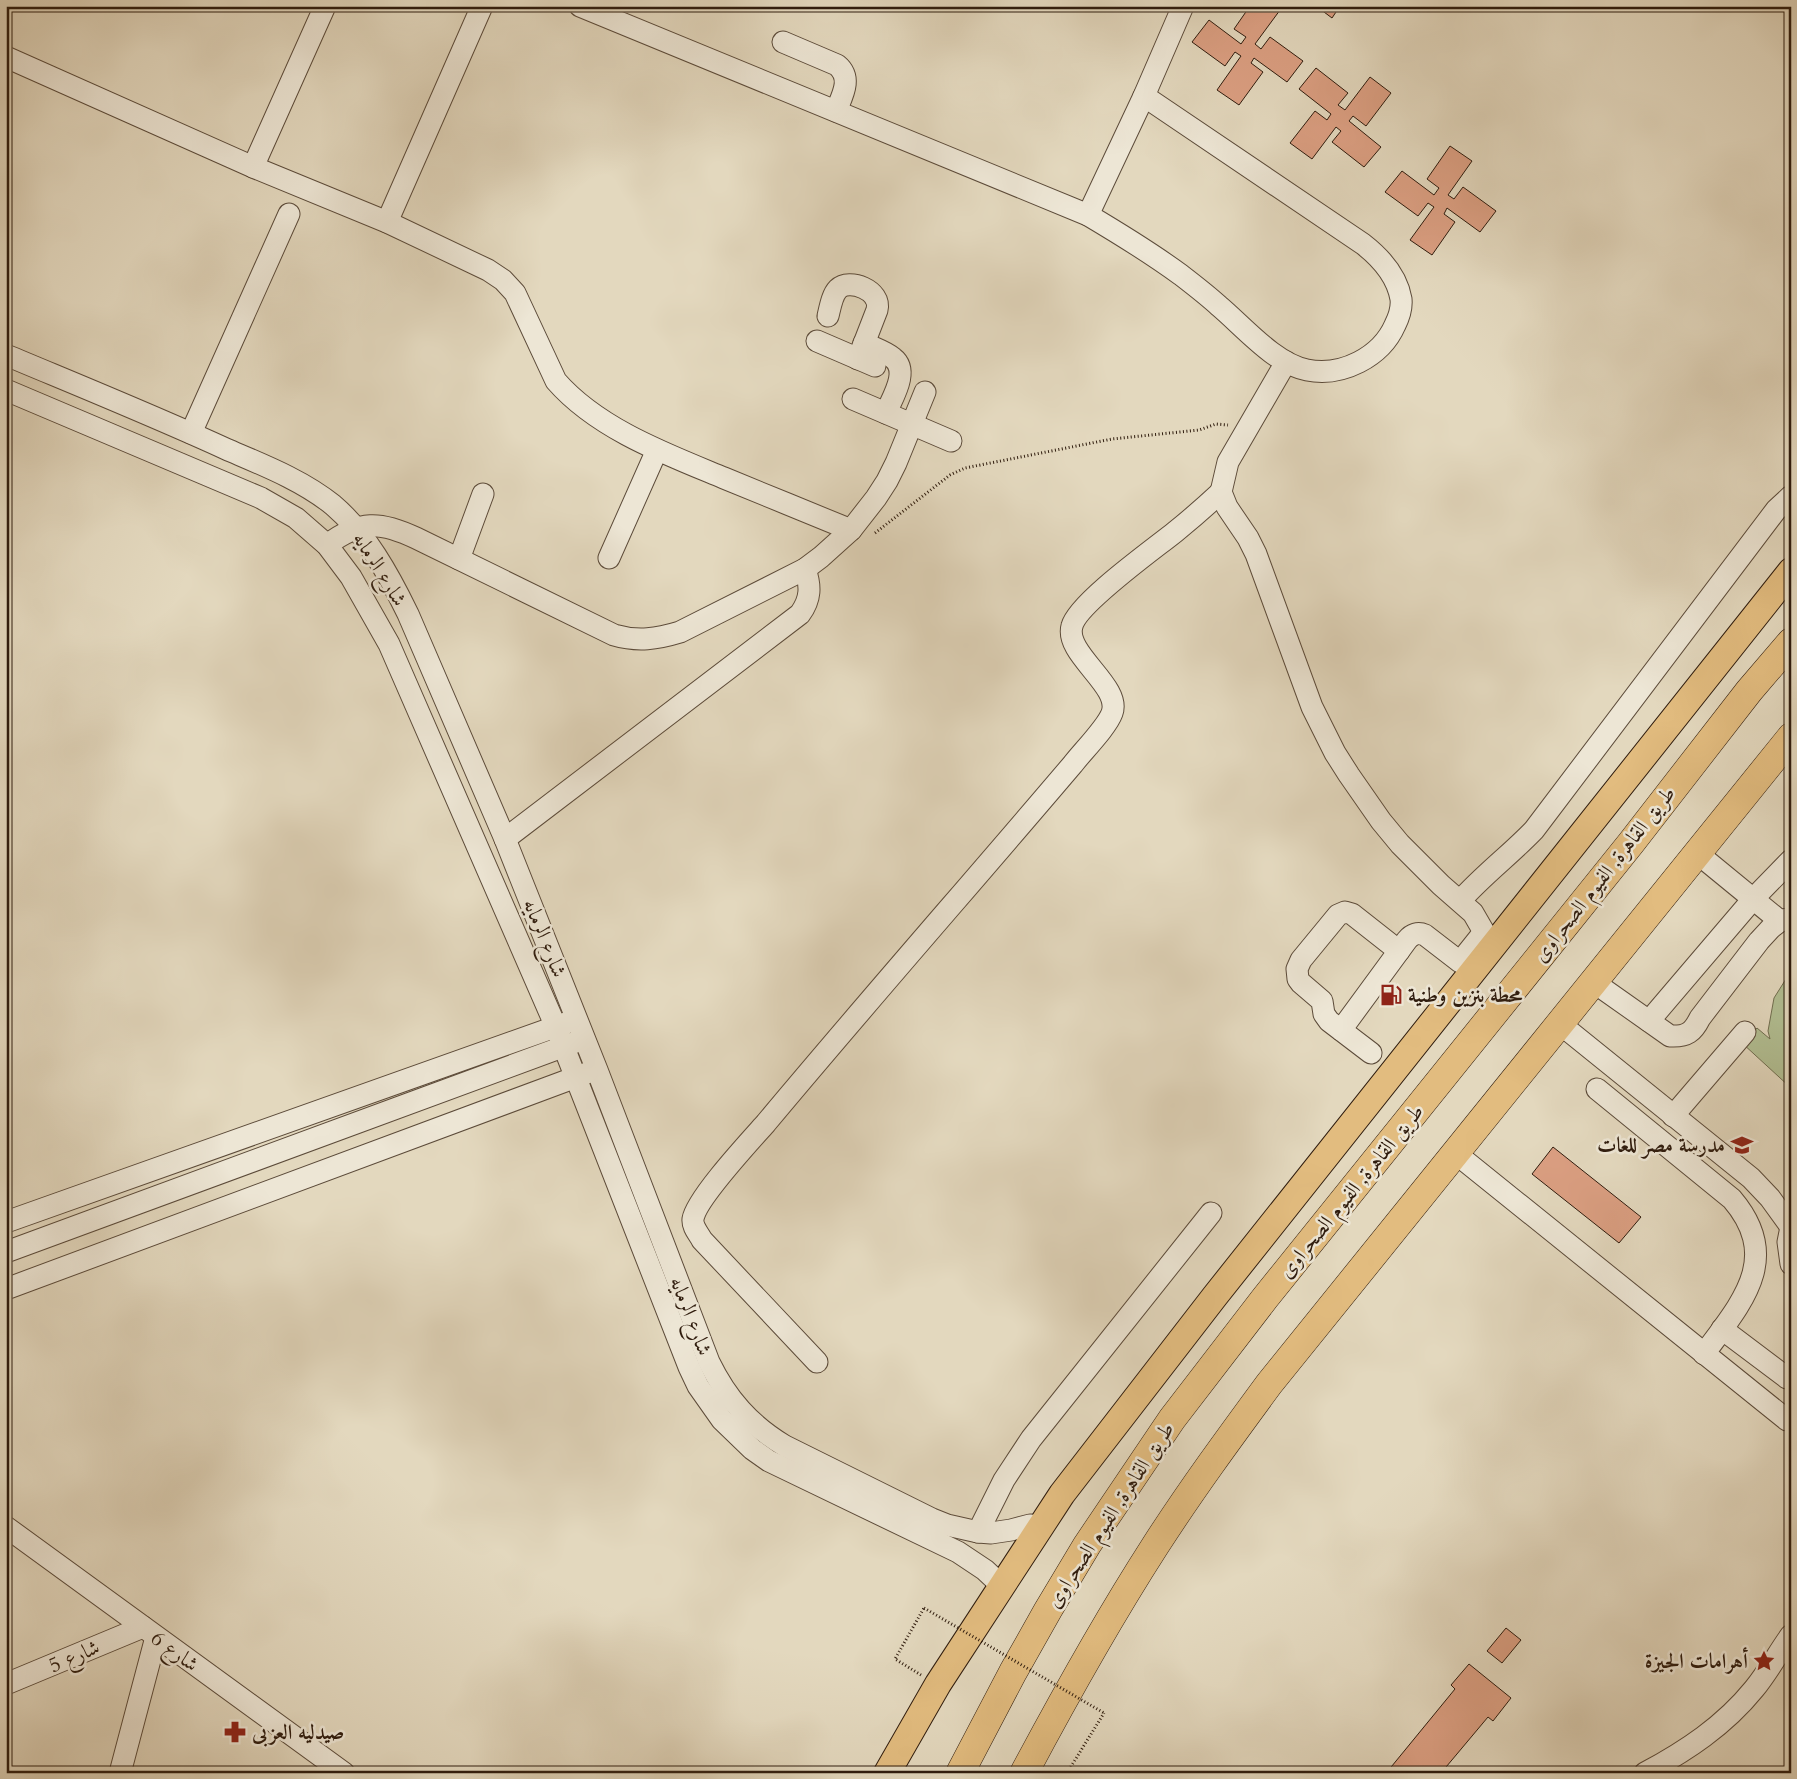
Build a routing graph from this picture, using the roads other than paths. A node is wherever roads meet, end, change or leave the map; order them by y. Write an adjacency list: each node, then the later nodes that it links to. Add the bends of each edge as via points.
1 (326, 6): 9 (street)
2 (482, 6): 12 (street)
3 (580, 6): 8 (street)
4 (1183, 6): 7 (street)
5 (783, 42): 8 (street, via 842,68 846,83)
6 (6, 57): 9 (street)
7 (1144, 96): 11 (street); 17 (street, via 1363,244 1383,262 1395,280 1401,300 1399,317 1390,336 1365,360 1326,371 1307,370)
8 (836, 112): 11 (street)
9 (253, 167): 12 (street)
10 (289, 214): 23 (street)
11 (1088, 215): 17 (street, via 1180,274)
12 (387, 222): 25 (street, via 503,280 515,293 550,370 566,393 594,416)
13 (828, 316): 16 (street, via 836,292 842,286 851,284 873,293 878,305)
14 (817, 341): 16 (street)
15 (6, 355): 23 (street, شارع الرمايه)
16 (866, 356): 21 (street, via 891,356 900,368 900,378)
17 (1286, 362): 26 (street, via 1228,462)
18 (6, 390): 31 (street, شارع الرمايه, via 261,498 296,518)
19 (925, 392): 22 (street)
20 (853, 399): 21 (street)
21 (886, 413): 22 (street)
22 (912, 424): 24 (street); 30 (street, via 887,481)
23 (191, 433): 29 (street, شارع الرمايه, via 296,480 334,506)
24 (951, 441)
25 (657, 450): 30 (street); 32 (street)
26 (1221, 492): 42 (street, via 1256,554 1309,699 1335,753 1400,844); 69 (street, via 1109,585 1082,610 1072,626 1073,642 1110,694 1114,706 1106,723 775,1111 698,1208 693,1220 702,1240)
27 (483, 494): 33 (street)
28 (1791, 496): 42 (street, via 1776,510 1534,830)
29 (356, 529): 31 (street); 33 (street, via 385,525); 38 (street, شارع الرمايه, via 387,574 408,614)
30 (851, 530): 34 (street)
31 (327, 545): 50 (street, شارع الرمايه, via 365,599 400,665)
32 (609, 558)
33 (459, 559): 34 (street, via 614,636 640,640 680,632)
34 (805, 569): 38 (street, via 810,589 800,614)
35 (1791, 571): 44 (main road)
36 (1791, 642): 82 (highway, طريق القاهرة, الفيوم الصحراوى, via 1271,1290 1172,1419 1048,1610)
37 (1791, 737): 39 (highway)
38 (505, 839): 47 (street, شارع الرمايه)
39 (1697, 853): 41 (street); 46 (highway)
40 (1791, 860): 41 (street)
41 (1754, 899): 43 (street); 48 (street)
42 (1460, 901): 44 (street, via 1473,913)
43 (1786, 920): 48 (street, via 1759,941 1694,1029 1670,1036)
44 (1490, 938): 45 (street, via 1460,962 1422,934 1414,934); 72 (main road)
45 (1399, 951): 51 (street); 51 (street, via 1354,916 1344,912 1301,960 1296,969 1298,979 1321,999 1326,1018)
46 (1592, 982): 48 (street); 49 (highway)
47 (577, 1019): 50 (street); 53 (street, شارع الرمايه)
48 (1649, 1021)
49 (1559, 1023): 59 (street); 60 (highway)
50 (556, 1027): 54 (street, شارع الرمايه); 62 (street)
51 (1341, 1030): 55 (street)
52 (1746, 1032): 59 (street)
53 (585, 1040): 54 (street); 56 (street, شارع الرمايه)
54 (564, 1047): 57 (street, شارع الرمايه); 64 (street)
55 (1372, 1053)
56 (597, 1070): 57 (street); 74 (street, شارع الرمايه, via 709,1362 717,1379 740,1410 769,1436 828,1468 932,1519)
57 (576, 1078): 66 (street); 75 (street, شارع الرمايه, via 688,1367 722,1420 769,1461 938,1542 985,1570)
58 (1597, 1089): 67 (street, via 1722,1190 1748,1220 1755,1245 1754,1272 1744,1296)
59 (1673, 1116): 63 (street, via 1751,1178)
60 (1454, 1152): 68 (street); 83 (highway, via 1268,1384 1212,1461 1100,1636)
61 (1211, 1213): 74 (street, via 1030,1439 1004,1480)
62 (6, 1222)
63 (1791, 1227): 65 (street, via 1788,1242)
64 (6, 1252)
65 (1791, 1264)
66 (6, 1289)
67 (1722, 1329): 68 (street); 70 (street)
68 (1704, 1354): 71 (street)
69 (818, 1362)
70 (1787, 1378)
71 (1787, 1420)
72 (1040, 1526): 74 (street, شارع الرمايه); 75 (main road)
73 (6, 1528): 76 (street, شارع 6)
74 (978, 1532)
75 (1001, 1585): 81 (main road, via 938,1684)
76 (149, 1632): 78 (street, شارع 5); 79 (street); 80 (street, شارع 6)
77 (1791, 1635): 84 (street, via 1765,1675 1737,1709 1696,1743)
78 (6, 1684)
79 (120, 1773)
80 (344, 1773)
81 (887, 1773)
82 (960, 1773)
83 (1024, 1773)
84 (1645, 1773)

